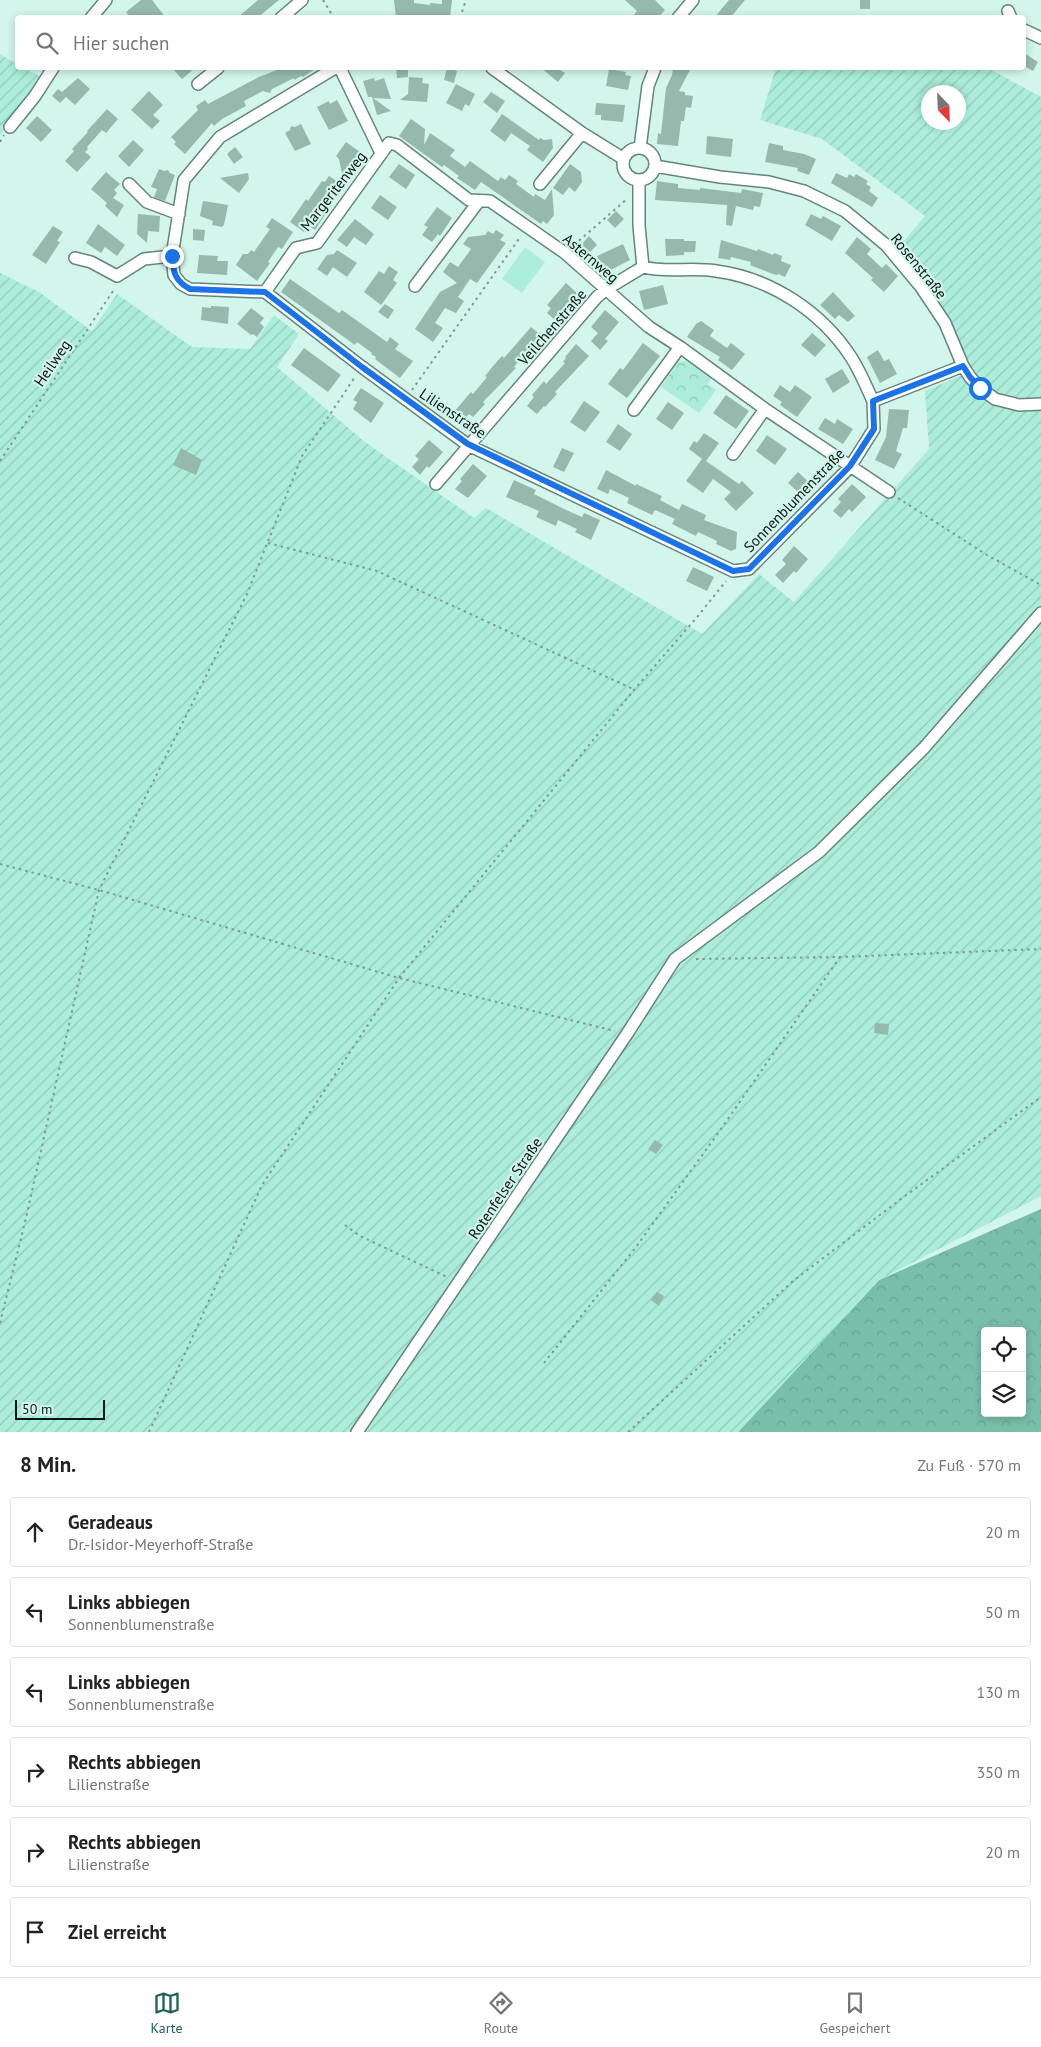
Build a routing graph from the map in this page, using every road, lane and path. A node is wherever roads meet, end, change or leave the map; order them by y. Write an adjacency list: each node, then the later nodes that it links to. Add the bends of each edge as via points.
1 (106, 0): 6 (street)
2 (302, 0): 7 (street)
3 (323, 0): 8 (path)
4 (466, 0): 9 (path)
5 (693, 0): 10 (street)
6 (94, 15)
7 (284, 15)
8 (332, 15)
9 (461, 15)
10 (680, 15)
11 (1026, 31): 12 (street)
12 (1041, 38)
13 (52, 70): 20 (street)
14 (216, 70): 19 (street)
15 (332, 70): 30 (street, via 220,137 184,180)
16 (341, 70): 23 (street, Margeritenweg)
17 (495, 70): 21 (street)
18 (654, 70): 22 (street, via 648,86)
19 (198, 84)
20 (10, 127)
21 (582, 133): 24 (street); 27 (street)
22 (640, 148): 24 (street, via 627,153); 25 (street, via 651,153)
23 (381, 153): 29 (street, Asternweg, via 389,143 397,145 469,200); 39 (street, Margeritenweg, via 317,243 296,248)
24 (624, 160): 28 (street, via 624,169)
25 (655, 166): 28 (street); 41 (street, Rosenstraße, via 769,182 804,191 845,212 886,245 921,287 945,323)
26 (129, 184): 30 (street, via 147,202)
27 (540, 184)
28 (638, 185): 32 (path); 35 (street)
29 (479, 201): 31 (street, Asternweg, via 490,201); 37 (street)
30 (179, 214): 33 (street)
31 (526, 228): 32 (street, Asternweg); 43 (path)
32 (565, 254): 38 (street, Asternweg)
33 (172, 256): 36 (street, via 144,259); 39 (street, via 174,274 181,284 190,289)
34 (75, 258): 36 (street, via 91,262)
35 (643, 267): 38 (street, Veilchenstraße); 44 (street, via 716,271 749,279 783,293 830,330 850,356)
36 (117, 276): 50 (path, Heilweg, via 114,289)
37 (415, 286)
38 (605, 290): 40 (street, Asternweg); 48 (street, Veilchenstraße)
39 (265, 292): 42 (street, Lilienstraße)
40 (680, 347): 46 (street, Asternweg); 47 (street)
41 (963, 366): 44 (street); 45 (street, Rosenstraße, via 970,377 995,399 1019,405)
42 (362, 367): 43 (street, Lilienstraße); 54 (path, via 302,456)
43 (406, 400): 48 (street, Lilienstraße)
44 (873, 401): 51 (street, Sonnenblumenstraße, via 874,429)
45 (1041, 404)
46 (765, 409): 49 (street); 51 (street, Asternweg)
47 (634, 410)
48 (468, 444): 52 (street, Veilchenstraße); 55 (street, Lilienstraße)
49 (734, 454)
50 (0, 461)
51 (850, 466): 53 (street, Asternweg); 55 (street, Sonnenblumenstraße, via 749,569)
52 (436, 484)
53 (889, 492): 56 (path, via 987,555)
54 (268, 543): 58 (path, via 377,571); 60 (path, via 247,594)
55 (733, 571): 58 (path)
56 (1041, 585)
57 (1041, 612): 65 (street, Rotenfelser Straße, via 924,748 819,852 675,959)
58 (634, 690): 64 (path)
59 (0, 864): 60 (path)
60 (99, 890): 64 (path); 69 (path)
61 (1041, 949): 62 (path)
62 (840, 957): 63 (path); 70 (path, via 636,1247)
63 (694, 959)
64 (399, 978): 65 (path); 71 (path, via 262,1185)
65 (627, 1034): 68 (street, Rotenfelser Straße)
66 (1041, 1097): 73 (path, via 793,1281)
67 (346, 1225): 68 (path, via 360,1236)
68 (458, 1282): 72 (street, Rotenfelser Straße)
69 (0, 1322)
70 (544, 1363)
71 (149, 1432)
72 (357, 1432)
73 (628, 1432)

